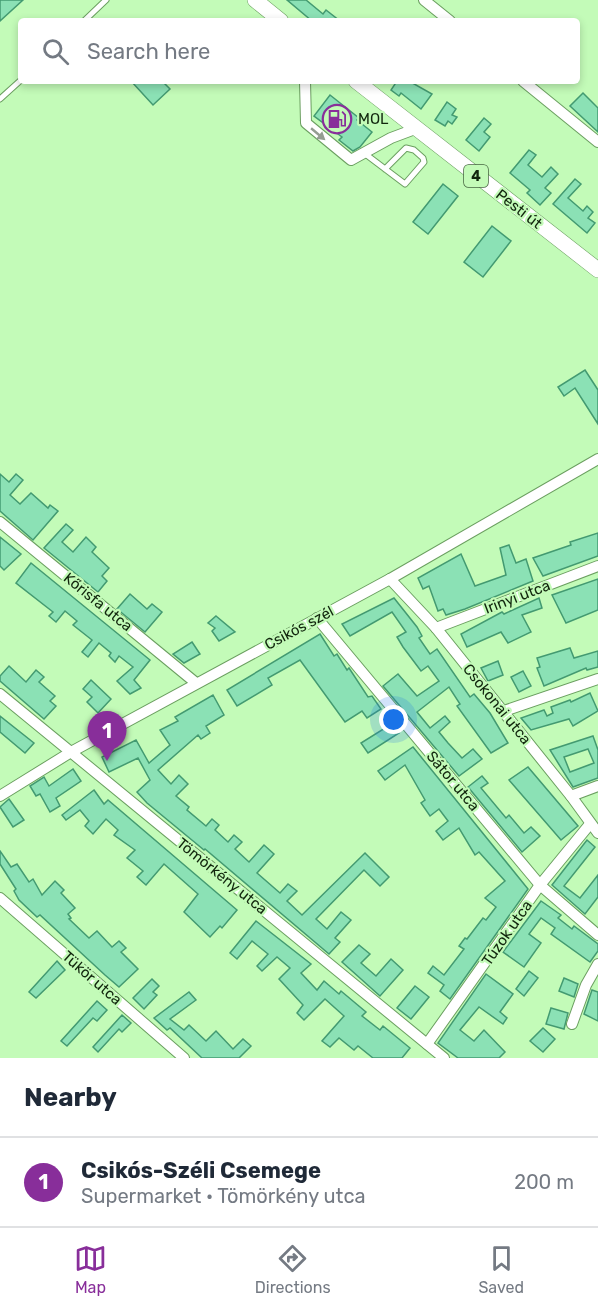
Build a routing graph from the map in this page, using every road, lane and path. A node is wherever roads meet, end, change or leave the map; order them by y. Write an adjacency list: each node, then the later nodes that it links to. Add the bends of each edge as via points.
1 (106, 0): 4 (lane)
2 (255, 0): 5 (main road)
3 (424, 0): 6 (street)
4 (87, 18)
5 (277, 18)
6 (446, 18)
7 (18, 83): 11 (lane)
8 (305, 84): 14 (street, one-way to 14, via 306,123 351,160)
9 (360, 84): 12 (main road, Pesti út / 4)
10 (528, 84): 13 (street)
11 (0, 99)
12 (415, 129): 14 (street); 16 (main road, Pesti út / 4)
13 (598, 142)
14 (364, 153): 15 (lane)
15 (385, 169): 15 (lane, via 405,184 424,162 414,150 405,148)
16 (598, 270)
17 (598, 459): 20 (street, Csikós szél)
18 (0, 522): 24 (street, Kőrisfa utca)
19 (598, 566): 22 (street, Irinyi utca)
20 (390, 579): 21 (street, Csikós szél); 22 (street, Csokonai utca)
21 (317, 618): 24 (street, Csikós szél); 33 (street, Sátor utca)
22 (436, 628): 26 (street, Csokonai utca)
23 (598, 679): 26 (street)
24 (196, 683): 27 (street, Csikós szél)
25 (0, 694): 27 (street, Tömörkény utca)
26 (504, 711): 30 (street, Csokonai utca)
27 (71, 752): 29 (street, Csikós szél); 38 (street, Tömörkény utca)
28 (598, 786): 30 (street)
29 (0, 796)
30 (571, 796): 31 (street, Csokonai utca)
31 (590, 824): 32 (street, Csokonai utca); 33 (street, Túzok utca)
32 (598, 833)
33 (540, 885): 35 (street, Sátor utca); 38 (street, Túzok utca)
34 (0, 898): 39 (street, Tükör utca)
35 (598, 935)
36 (598, 964): 37 (street)
37 (572, 1024)
38 (427, 1044): 40 (street, Tömörkény utca)
39 (184, 1058)
40 (444, 1058)

